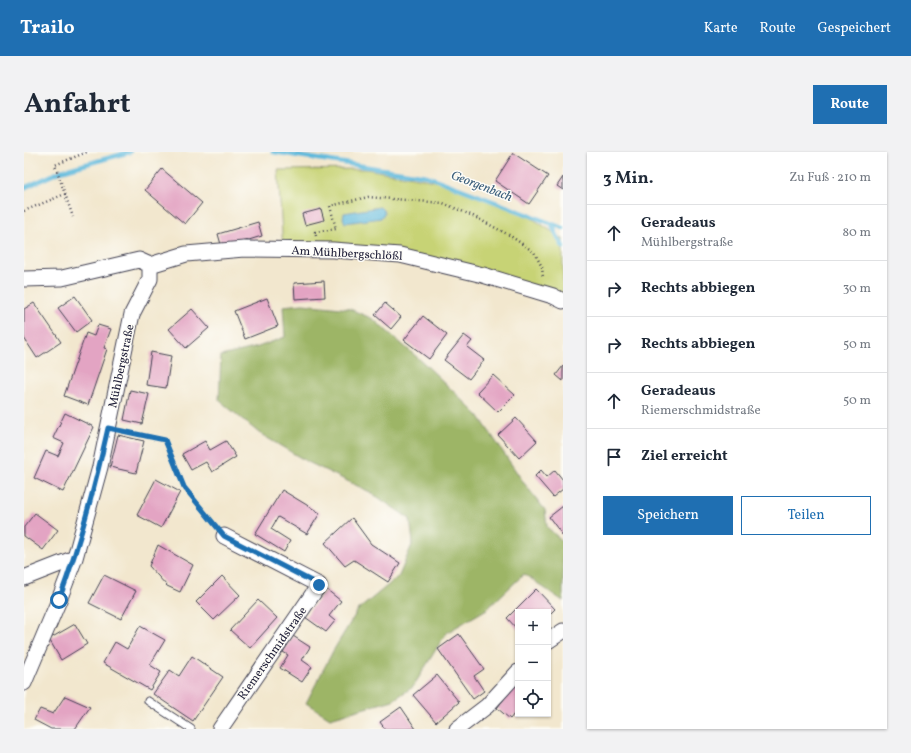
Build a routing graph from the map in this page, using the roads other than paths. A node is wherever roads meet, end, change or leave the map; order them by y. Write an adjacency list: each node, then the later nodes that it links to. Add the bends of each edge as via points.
1 (150, 265): 2 (street, via 139,260 62,278); 3 (street, Am Mühlbergschlößl, via 186,254 244,249 400,254 540,292); 5 (street, Mühlbergstraße, via 150,279 132,314 100,467)
2 (24, 279)
3 (563, 301)
4 (224, 536): 13 (street, Riemerschmidstraße, via 319,585)
5 (75, 558): 6 (street); 10 (street, Mühlbergstraße)
6 (24, 578)
7 (563, 631): 8 (street)
8 (551, 639)
9 (515, 675): 14 (street, via 487,706)
10 (24, 683)
11 (148, 701): 12 (lane)
12 (191, 729)
13 (220, 729)
14 (457, 729)

